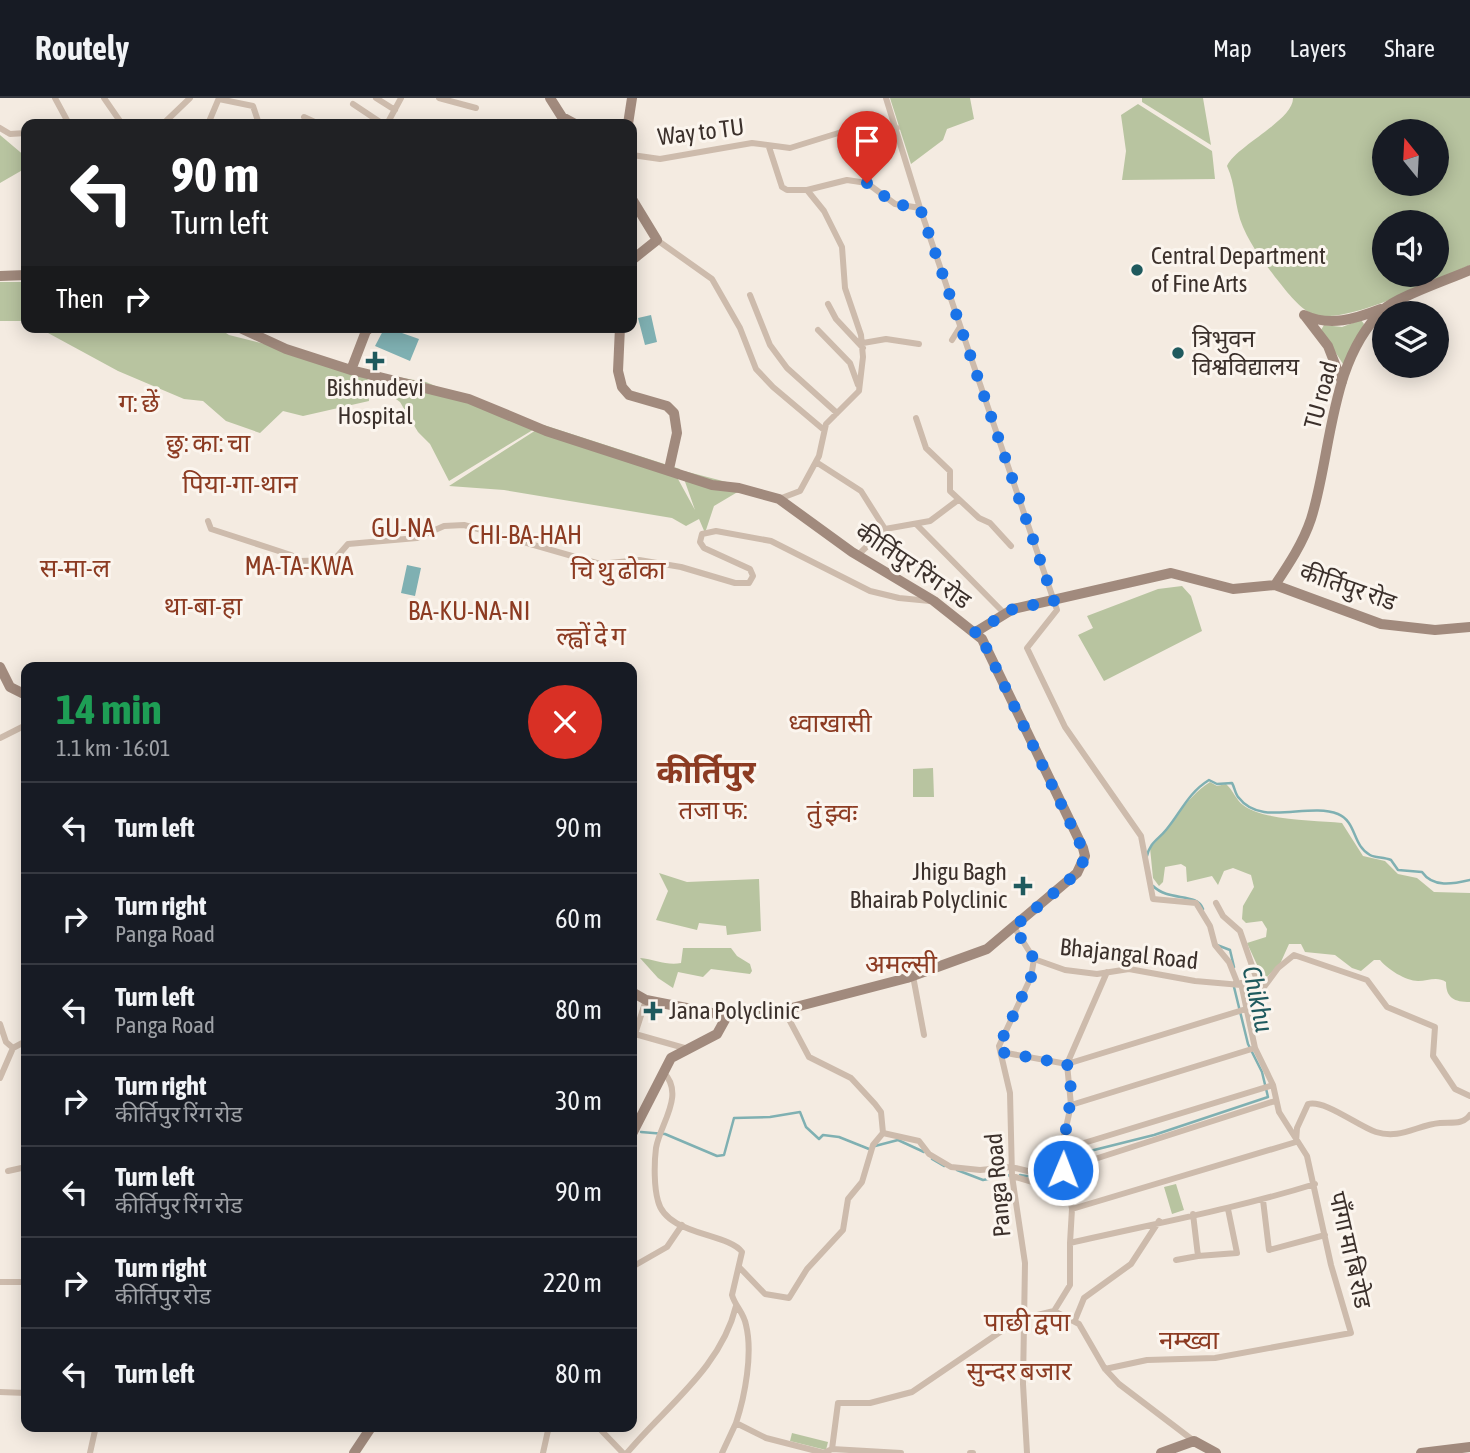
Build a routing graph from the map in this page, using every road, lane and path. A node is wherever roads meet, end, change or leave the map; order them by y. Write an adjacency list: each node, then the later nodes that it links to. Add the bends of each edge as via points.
1 (55, 98): 15 (street)
2 (104, 98): 16 (street)
3 (190, 98): 17 (street)
4 (376, 98): 13 (street)
5 (401, 98): 13 (street)
6 (439, 98): 12 (street)
7 (550, 98): 23 (street)
8 (632, 98): 24 (street)
9 (886, 98): 26 (street)
10 (219, 99): 18 (street); 19 (street, via 253,106)
11 (353, 104): 21 (street)
12 (476, 108)
13 (395, 110): 22 (street)
14 (304, 117): 20 (street)
15 (66, 119)
16 (119, 119)
17 (168, 119)
18 (210, 119)
19 (257, 119)
20 (308, 119)
21 (377, 119)
22 (389, 119)
23 (566, 119)
24 (629, 119)
25 (0, 128): 27 (street, via 10,134)
26 (897, 128): 28 (street, Way to TU, via 848,130 790,148); 32 (street)
27 (21, 133)
28 (769, 147): 29 (street, Way to TU, via 736,144 660,159); 30 (street, via 782,187)
29 (637, 156)
30 (807, 190): 32 (street, via 848,180 867,183 895,204); 50 (street, via 842,247 845,288)
31 (637, 207): 33 (street)
32 (920, 208): 43 (street)
33 (657, 240): 34 (street); 56 (street, via 712,279 757,369)
34 (637, 257)
35 (1470, 270): 39 (street, TU road)
36 (21, 275): 37 (street)
37 (0, 276)
38 (750, 295): 54 (street, via 775,353)
39 (1399, 301)
40 (828, 303): 50 (street, via 836,319)
41 (1372, 311): 52 (street, via 1339,321 1304,315 1328,346)
42 (1372, 324): 52 (street, TU road)
43 (960, 327): 48 (street); 68 (street)
44 (817, 330): 53 (street, via 850,363)
45 (251, 333): 51 (street, कीर्तिपुर रिंग रोड)
46 (365, 333): 51 (street)
47 (620, 333): 58 (street, via 622,387 629,395 667,406 674,413 677,433)
48 (952, 340)
49 (919, 344): 50 (street, via 886,339)
50 (863, 345): 53 (street)
51 (351, 370): 58 (street, कीर्तिपुर रिंग रोड, via 469,399 547,431)
52 (1342, 382): 66 (street, TU road, via 1311,519 1295,556)
53 (859, 391): 54 (street)
54 (837, 413): 56 (street)
55 (916, 418): 60 (street, via 926,448 950,471 950,491)
56 (824, 430): 57 (street)
57 (816, 462): 59 (street, via 800,491); 63 (street, via 861,491)
58 (669, 469): 59 (street, कीर्तिपुर रिंग रोड, via 712,485)
59 (779, 499): 65 (street, कीर्तिपुर रिंग रोड)
60 (958, 500): 62 (street, via 940,516); 64 (street, via 990,523)
61 (208, 521): 67 (street, via 211,529 299,561 334,560 348,544 358,541 416,538 444,526 464,525 600,564 639,560 749,583 750,569 700,542 702,534 716,531 771,541 870,590)
62 (917, 525): 63 (street); 69 (street)
63 (885, 529): 65 (street)
64 (1011, 546)
65 (858, 555): 67 (street, कीर्तिपुर रिंग रोड)
66 (1275, 585): 68 (street, कीर्तिपुर रोड, via 1233,589 1171,573); 70 (street, कीर्तिपुर रोड, via 1381,624 1435,630)
67 (934, 601): 71 (street, कीर्तिपुर रिंग रोड)
68 (1054, 601): 69 (street, कीर्तिपुर रोड); 81 (street, पाँगा मा बि रोड, via 1057,610 1027,648 1065,727 1141,836 1153,899 1196,903)
69 (1004, 614): 71 (street, कीर्तिपुर रोड)
70 (1470, 627)
71 (974, 633): 77 (street, कीर्तिपुर रिंग रोड, via 982,639 1086,856 1077,873)
72 (0, 667): 73 (street, via 10,687)
73 (21, 692)
74 (21, 728): 75 (street)
75 (0, 738)
76 (1216, 903): 82 (street, via 1240,931)
77 (1014, 927): 78 (street); 80 (street, कीर्तिपुर रिंग रोड, via 987,948)
78 (1034, 959): 79 (street, Bhajangal Road, via 1065,970); 97 (street)
79 (1107, 972): 81 (street, Bhajangal Road, via 1129,969 1195,981); 98 (street)
80 (913, 976): 86 (street, कीर्तिपुर रिंग रोड); 91 (street)
81 (1239, 983): 82 (street, Bhajangal Road); 85 (street, पाँगा मा बि रोड)
82 (1259, 986): 102 (street, via 1264,987 1294,955 1367,980 1387,1007 1435,1027 1433,1056 1455,1089)
83 (637, 995): 84 (street, कीर्तिपुर रिंग रोड)
84 (646, 1000): 87 (street, कीर्तिपुर रिंग रोड); 89 (street)
85 (1246, 1009): 95 (street, पाँगा मा बि रोड); 98 (street)
86 (784, 1010): 87 (street, कीर्तिपुर रिंग रोड); 108 (street, via 809,1057 851,1078 876,1104)
87 (727, 1016): 96 (street, via 717,1034)
88 (0, 1024): 92 (street)
89 (637, 1028)
90 (637, 1035): 96 (street)
91 (924, 1035)
92 (3, 1043): 94 (street)
93 (21, 1044): 94 (street)
94 (13, 1048): 100 (street)
95 (1255, 1048): 101 (street, पाँगा मा बि रोड); 104 (street)
96 (688, 1049): 99 (street, via 671,1058)
97 (1000, 1052): 98 (street); 113 (street, Panga Road, via 1010,1093)
98 (1067, 1064): 104 (street)
99 (663, 1072): 107 (street); 122 (street, via 673,1098 656,1148 657,1200)
100 (0, 1079)
101 (1273, 1085): 103 (street, पाँगा मा बि रोड); 106 (street)
102 (1470, 1096)
103 (1275, 1101): 109 (street); 110 (street, पाँगा मा बि रोड)
104 (1071, 1105): 111 (street)
105 (1470, 1115): 110 (street, via 1460,1122 1397,1135 1368,1129 1312,1103 1297,1128)
106 (1168, 1117): 109 (street); 111 (street)
107 (637, 1124)
108 (883, 1133): 113 (street, via 919,1140 929,1154 951,1167); 128 (street, via 873,1145 862,1182 848,1199 843,1230 807,1269 789,1298 765,1294)
109 (1174, 1134): 114 (street)
110 (1296, 1142): 116 (street, पाँगा मा बि रोड, via 1307,1156); 118 (street)
111 (1061, 1154): 113 (street, via 1041,1171); 114 (street)
112 (21, 1170): 115 (street)
113 (1011, 1170): 114 (street, via 1036,1183); 133 (street, Panga Road, via 1025,1263)
114 (1063, 1170): 118 (street)
115 (8, 1171)
116 (1315, 1184): 117 (street); 123 (street, पाँगा मा बि रोड)
117 (1263, 1200): 119 (street); 123 (street, via 1269,1250)
118 (1072, 1209): 124 (street)
119 (1228, 1209): 120 (street); 125 (street, via 1237,1253)
120 (1192, 1213): 121 (street); 125 (street)
121 (1159, 1221): 124 (street); 134 (street, via 1131,1264 1084,1298)
122 (682, 1225): 127 (street, via 667,1247); 128 (street, via 702,1236 736,1244 742,1252)
123 (1325, 1236): 135 (street, पाँगा मा बि रोड, via 1351,1333 1214,1358 1147,1360)
124 (1070, 1243): 132 (street, via 1070,1285)
125 (1198, 1256): 126 (street)
126 (1177, 1260)
127 (637, 1264)
128 (740, 1268): 131 (street, via 732,1295)
129 (0, 1282): 130 (street)
130 (21, 1282)
131 (736, 1306): 138 (street, via 745,1320 748,1342); 149 (street, via 714,1358)
132 (1054, 1311): 133 (street); 134 (street)
133 (1025, 1318): 145 (street, via 912,1392 881,1402 838,1403); 153 (street, Panga Road)
134 (1074, 1320): 135 (street)
135 (1105, 1369): 143 (street)
136 (0, 1392): 137 (street)
137 (21, 1393)
138 (736, 1423): 150 (street); 151 (street, via 766,1438)
139 (95, 1432): 146 (street)
140 (368, 1432): 147 (street)
141 (548, 1432): 148 (street)
142 (603, 1432): 149 (street)
143 (1194, 1441): 154 (street); 155 (street)
144 (1470, 1447): 156 (street)
145 (832, 1449): 151 (street); 152 (street)
146 (90, 1453)
147 (354, 1453)
148 (543, 1453)
149 (625, 1453)
150 (722, 1453)
151 (824, 1453)
152 (901, 1453)
153 (1027, 1453)
154 (1161, 1453)
155 (1216, 1453)
156 (1421, 1453)

